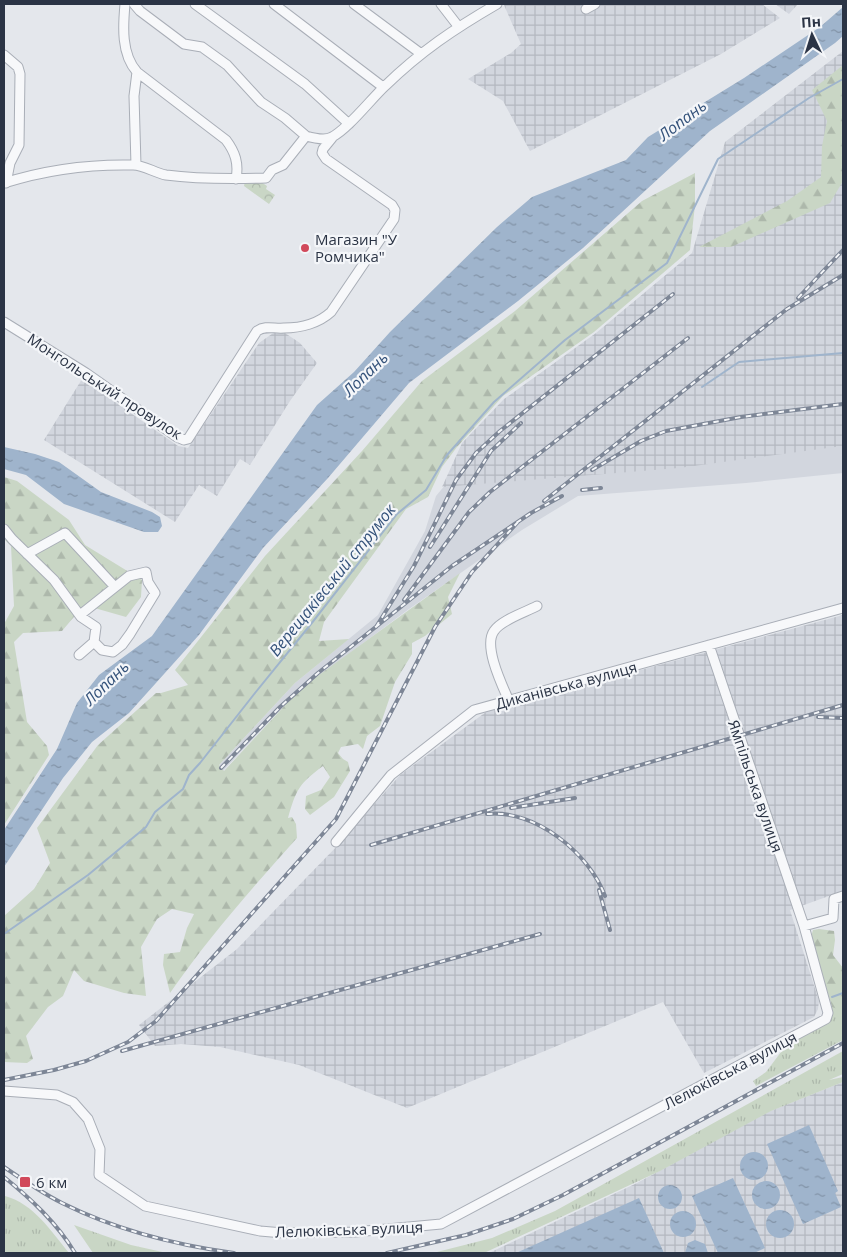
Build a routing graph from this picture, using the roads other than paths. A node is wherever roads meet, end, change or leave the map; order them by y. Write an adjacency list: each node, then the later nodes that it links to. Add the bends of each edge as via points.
1 (125, 4): 13 (street, via 123,26 128,59)
2 (195, 4): 15 (street, via 305,84)
3 (274, 4): 14 (street)
4 (354, 4): 11 (street)
5 (441, 4): 10 (street)
6 (497, 4): 10 (street)
7 (595, 4): 9 (street)
8 (137, 7): 16 (street, via 184,44 202,47 226,65 261,102)
9 (586, 9)
10 (458, 26): 11 (street)
11 (420, 53): 14 (street)
12 (4, 55): 20 (street, via 18,67 20,74 18,145)
13 (137, 72): 18 (street, via 134,96); 19 (street, via 226,140 235,152)
14 (383, 87): 15 (street)
15 (349, 124): 17 (street)
16 (306, 136): 17 (street); 19 (street, via 283,165 272,170 266,178)
17 (332, 138): 21 (street, Монгольський провулок, via 323,148 326,159 392,205 396,210 394,219 331,312 322,320 257,331 188,439 177,437 86,373)
18 (136, 165): 19 (street, via 165,175); 20 (street, via 78,167 42,172)
19 (236, 179)
20 (5, 183)
21 (4, 322)
22 (4, 529): 23 (street)
23 (27, 554): 24 (street, via 64,533); 27 (street, via 54,580)
24 (115, 587): 27 (street); 28 (street, via 129,576 146,572 155,593 122,645 113,652 102,650)
25 (537, 606): 31 (street, via 502,624 490,641)
26 (843, 608): 29 (street, Диканівська вулиця)
27 (80, 615): 28 (street, via 96,627)
28 (94, 642): 30 (street)
29 (709, 645): 31 (street, Диканівська вулиця); 34 (street, Ямпільська вулиця)
30 (79, 655)
31 (509, 701): 32 (street, Диканівська вулиця, via 474,710 391,775)
32 (336, 842)
33 (843, 896): 34 (street, via 834,899 832,918)
34 (804, 926): 35 (street, Ямпільська вулиця)
35 (828, 1013): 36 (street, Лелюківська вулиця, via 818,1023 450,1220 428,1226 328,1233 260,1232 145,1206 98,1175 100,1149 88,1119 73,1102 57,1095)
36 (4, 1091)

